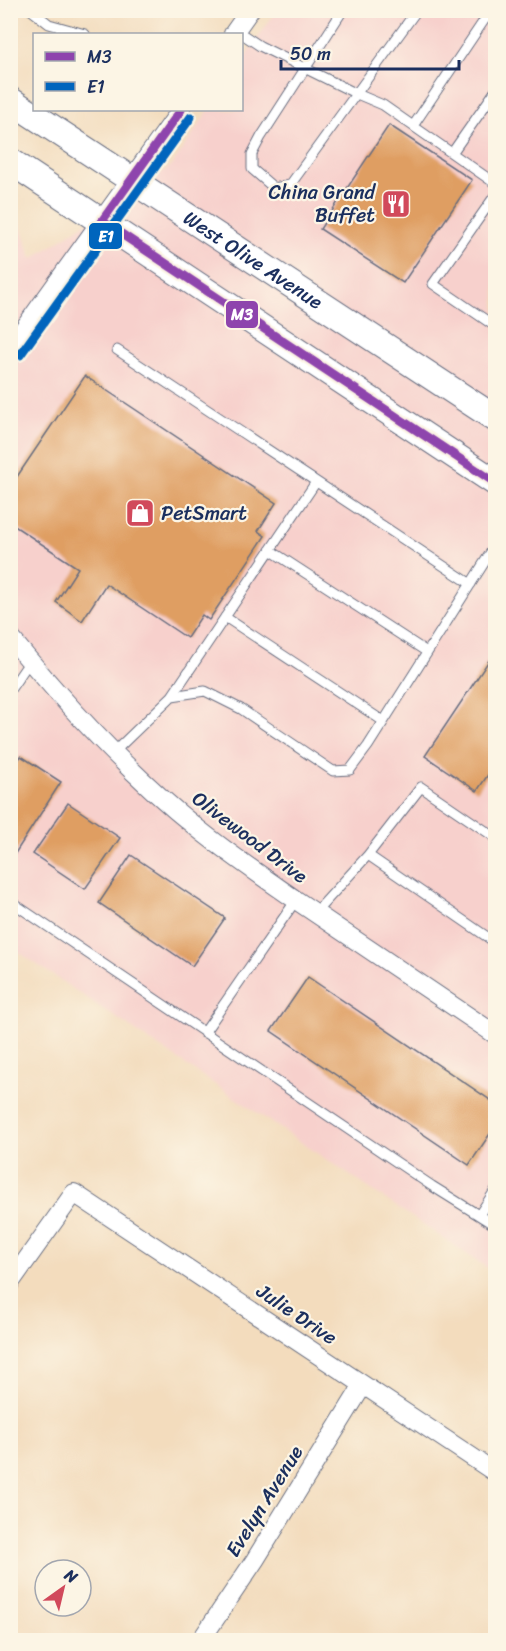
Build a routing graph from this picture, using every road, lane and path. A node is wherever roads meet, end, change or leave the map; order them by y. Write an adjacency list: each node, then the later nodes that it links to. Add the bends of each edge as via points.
1 (31, 10): 7 (lane, via 49,24)
2 (250, 10): 6 (street)
3 (343, 10): 9 (lane)
4 (417, 10): 11 (lane)
5 (487, 16): 14 (lane)
6 (235, 32)
7 (81, 33)
8 (243, 36): 9 (lane)
9 (307, 68): 11 (lane); 11 (lane, via 252,154 252,169 274,188 290,185)
10 (495, 90): 15 (lane)
11 (357, 94): 14 (lane, via 383,105)
12 (10, 100): 17 (main road, West Olive Avenue)
13 (180, 111): 17 (street)
14 (413, 126): 15 (lane)
15 (452, 153): 18 (lane)
16 (10, 161): 20 (main road)
17 (132, 180): 20 (street); 24 (main road, West Olive Avenue)
18 (495, 184)
19 (495, 194): 21 (lane, via 433,284)
20 (102, 221): 22 (street); 26 (main road)
21 (495, 327)
22 (10, 348)
23 (117, 350): 25 (lane)
24 (495, 419)
25 (316, 482): 28 (lane); 29 (lane)
26 (495, 483)
27 (495, 544): 29 (lane)
28 (270, 550): 30 (lane); 32 (lane)
29 (471, 584): 32 (lane)
30 (225, 617): 35 (lane); 36 (lane)
31 (10, 637): 33 (street, Olivewood Drive)
32 (427, 652): 36 (lane)
33 (30, 661): 34 (lane); 37 (street, Olivewood Drive)
34 (10, 690)
35 (172, 696): 36 (lane, via 205,692 241,709 333,771 350,770); 37 (lane)
36 (383, 721)
37 (114, 752): 40 (street, Olivewood Drive, via 196,827)
38 (495, 838): 39 (lane, via 421,787)
39 (368, 855): 42 (lane); 43 (lane)
40 (296, 900): 42 (street, Olivewood Drive); 44 (lane)
41 (10, 901): 44 (lane)
42 (315, 913): 45 (street, Olivewood Drive)
43 (495, 943)
44 (204, 1033): 47 (lane)
45 (495, 1035)
46 (495, 1189): 47 (lane)
47 (479, 1215): 48 (lane)
48 (495, 1226)
49 (10, 1283): 50 (street, Julie Drive, via 74,1193)
50 (363, 1385): 51 (street, Julie Drive); 52 (street, Evelyn Avenue)
51 (495, 1473)
52 (201, 1641)

